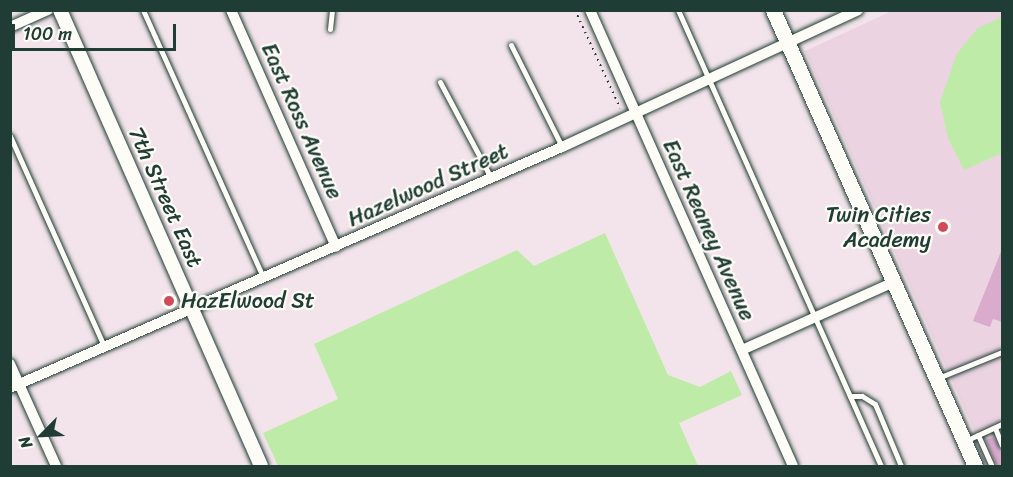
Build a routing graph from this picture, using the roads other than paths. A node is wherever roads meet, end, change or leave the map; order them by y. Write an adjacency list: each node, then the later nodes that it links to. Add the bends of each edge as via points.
1 (48, 10): 10 (street)
2 (60, 10): 23 (street, 7th Street East)
3 (143, 10): 21 (lane)
4 (231, 10): 20 (street, East Ross Avenue)
5 (332, 10): 11 (lane)
6 (590, 10): 16 (street, East Reaney Avenue)
7 (678, 10): 14 (lane)
8 (773, 10): 12 (main road)
9 (858, 10): 12 (street, Hazelwood Street)
10 (10, 27)
11 (330, 29)
12 (787, 43): 14 (street, Hazelwood Street); 22 (main road)
13 (511, 45): 18 (lane)
14 (708, 79): 16 (street, Hazelwood Street); 24 (lane)
15 (440, 82): 19 (lane)
16 (635, 114): 18 (street, Hazelwood Street); 26 (street, East Reaney Avenue)
17 (10, 136): 25 (lane)
18 (562, 147): 19 (street, Hazelwood Street)
19 (491, 178): 20 (street, Hazelwood Street)
20 (336, 247): 21 (street, Hazelwood Street)
21 (264, 279): 23 (street, Hazelwood Street)
22 (894, 282): 24 (street); 29 (main road)
23 (193, 310): 25 (street, Hazelwood Street); 38 (street, 7th Street East)
24 (815, 317): 26 (street); 31 (lane)
25 (106, 350): 30 (street, Hazelwood Street)
26 (742, 350): 39 (street, East Reaney Avenue)
27 (1002, 352): 29 (lane)
28 (10, 364): 30 (street)
29 (937, 378): 35 (main road)
30 (15, 387): 37 (street)
31 (850, 396): 40 (lane); 41 (lane, via 862,396 875,404)
32 (1002, 424): 33 (lane)
33 (995, 428): 34 (lane); 36 (lane)
34 (978, 435): 35 (lane); 43 (lane)
35 (964, 441): 42 (main road)
36 (1002, 445)
37 (56, 466)
38 (261, 466)
39 (793, 466)
40 (881, 466)
41 (900, 466)
42 (975, 466)
43 (992, 466)

